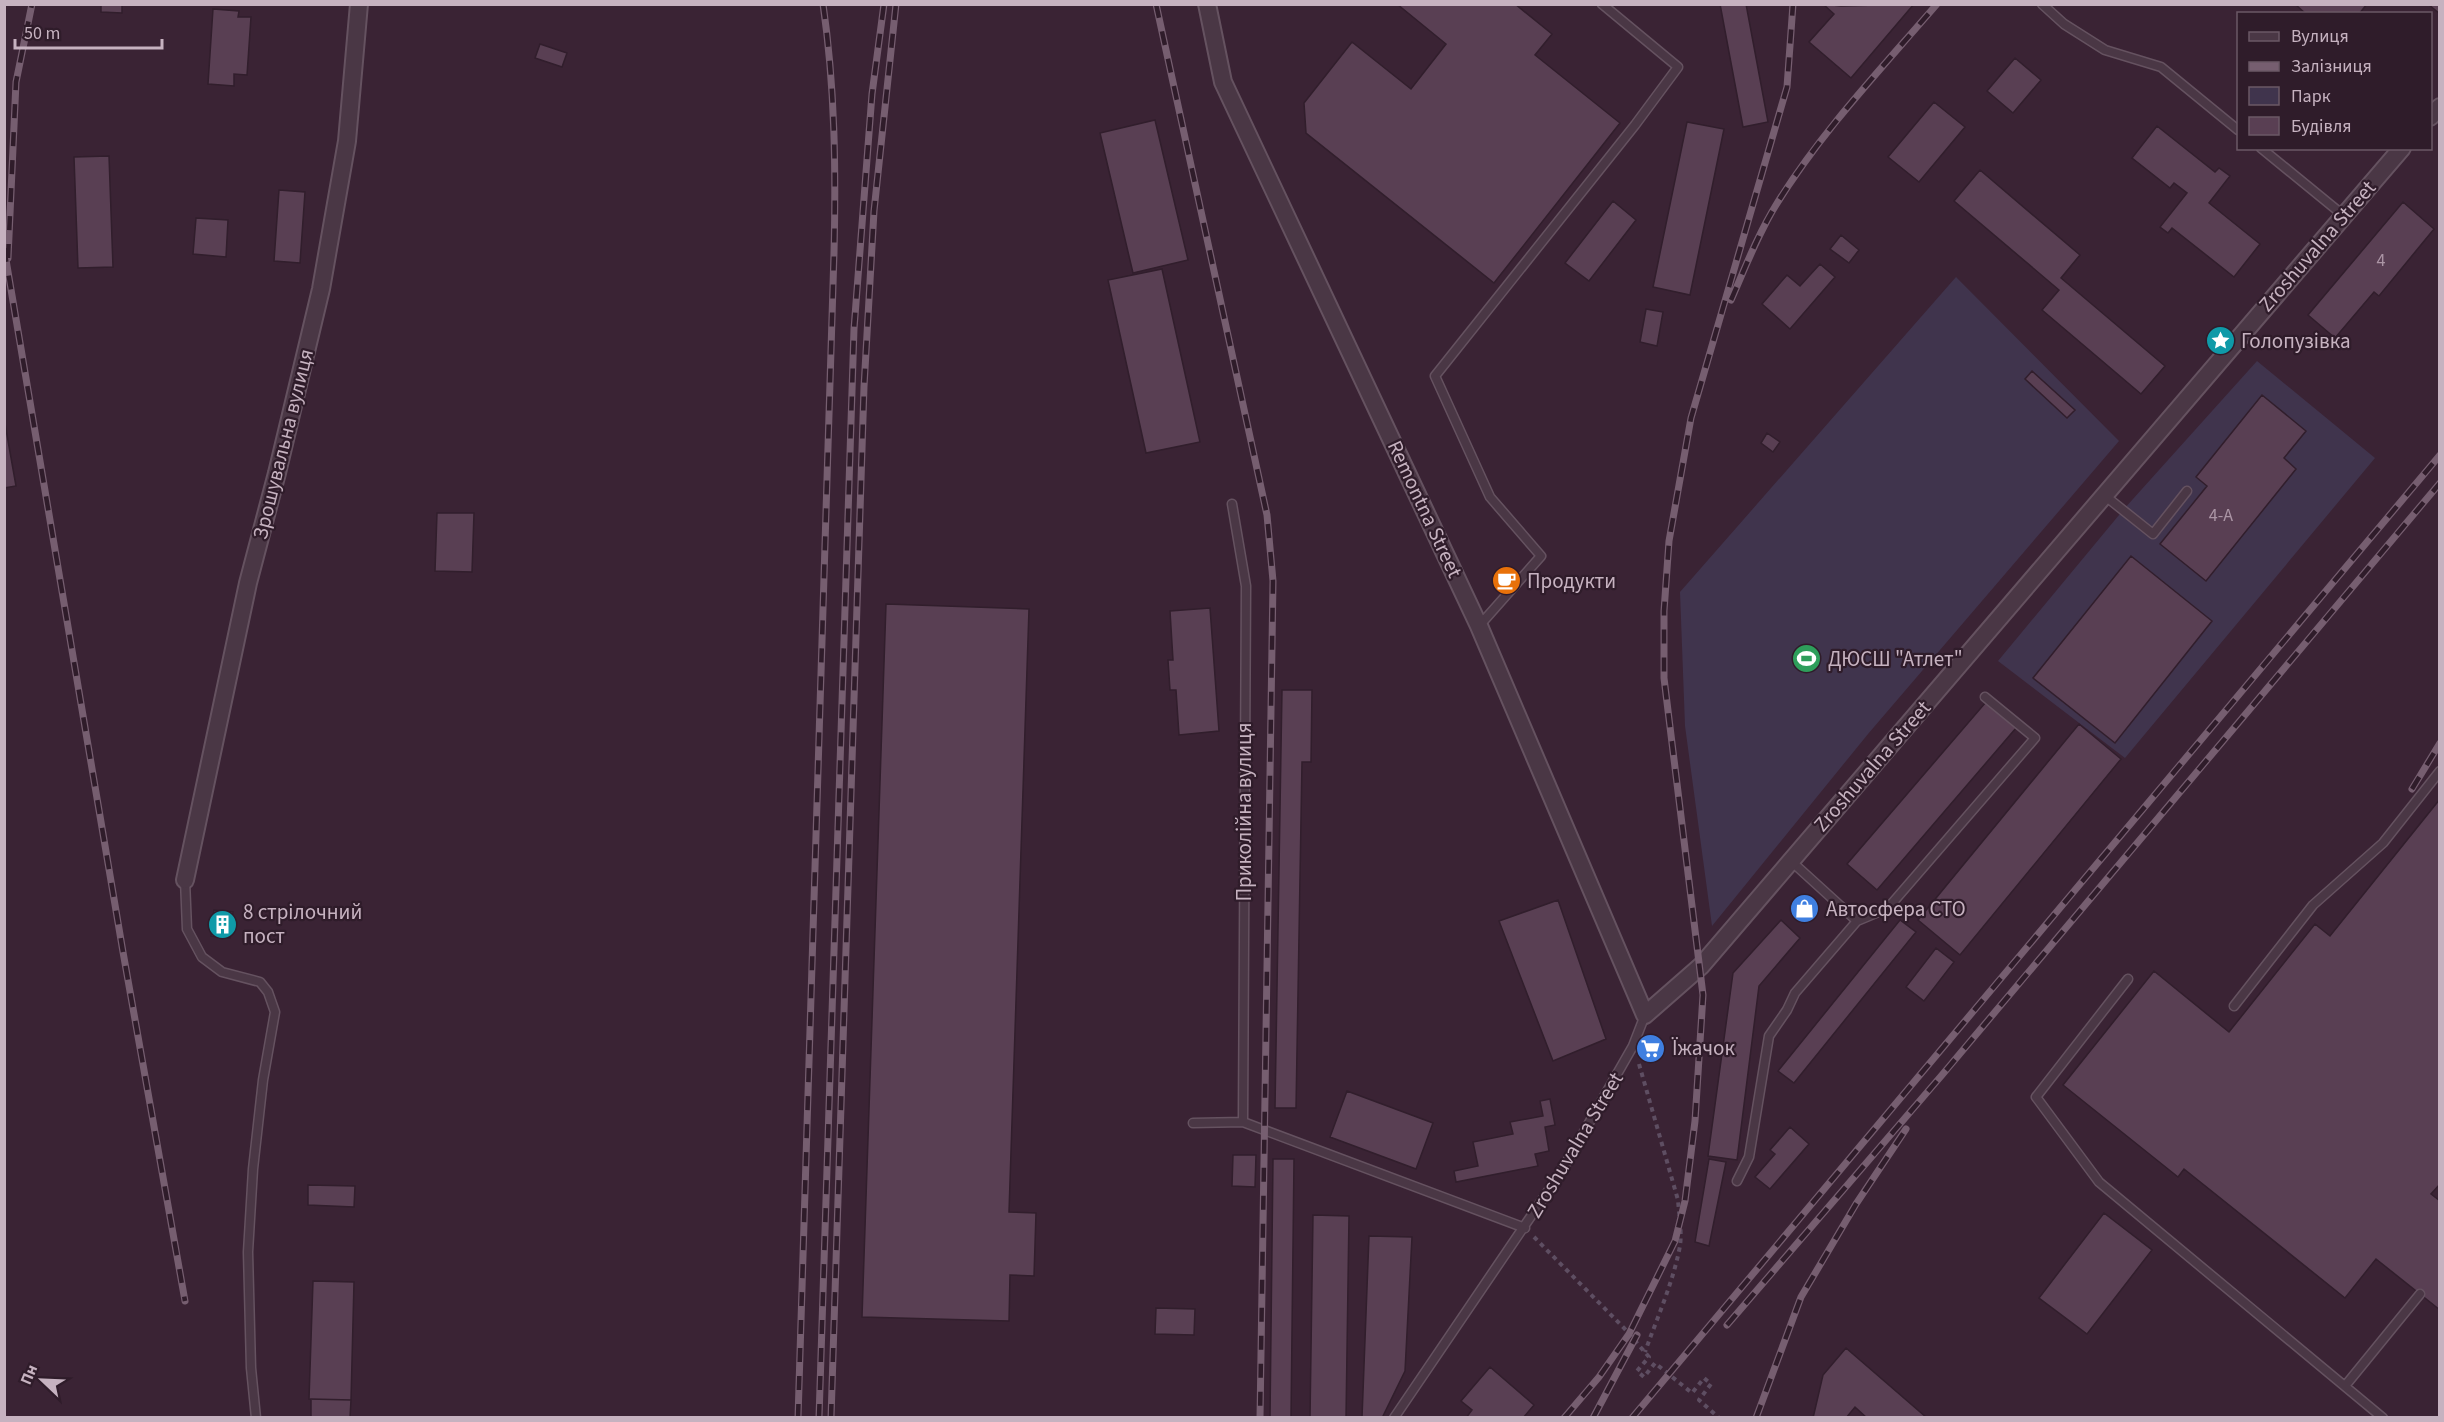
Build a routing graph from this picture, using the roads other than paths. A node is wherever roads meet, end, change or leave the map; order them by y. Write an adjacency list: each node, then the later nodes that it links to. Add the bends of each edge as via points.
1 (359, 4): 16 (street, Зрошувальна вулиця, via 347,141 321,288 248,583)
2 (1207, 4): 12 (street, Remontna Street, via 1223,82)
3 (1602, 4): 12 (lane, via 1678,67 1436,376 1490,497 1541,556)
4 (2042, 4): 5 (lane, via 2064,24 2105,50 2161,67)
5 (2237, 129)
6 (2263, 150): 8 (lane)
7 (2400, 150): 8 (street, Zroshuvalna Street)
8 (2343, 215): 10 (street, Zroshuvalna Street)
9 (2187, 491): 10 (lane, via 2153,534)
10 (2104, 495): 15 (street, Zroshuvalna Street)
11 (1232, 504): 21 (lane, Приколійна вулиця, via 1246,586)
12 (1479, 626): 20 (street, Remontna Street)
13 (1985, 697): 17 (lane, via 2035,738 1888,908)
14 (2439, 771): 19 (lane, via 2382,843 2313,905)
15 (1791, 861): 17 (lane); 20 (street, Zroshuvalna Street, via 1701,966)
16 (185, 880): 27 (lane, via 187,929 202,957 222,972 260,982 275,1012 263,1080 248,1252)
17 (1857, 921): 23 (lane, via 1795,993 1769,1036 1749,1157)
18 (2128, 979): 26 (lane, via 2036,1097 2099,1182)
19 (2234, 1006)
20 (1645, 1016): 24 (lane, Zroshuvalna Street, via 1633,1046)
21 (1243, 1122): 22 (lane); 24 (lane)
22 (1193, 1123)
23 (1737, 1181)
24 (1525, 1228): 28 (lane, Zroshuvalna Street)
25 (2420, 1294): 26 (lane)
26 (2345, 1386): 29 (lane)
27 (256, 1418)
28 (1394, 1418)
29 (2383, 1418)

